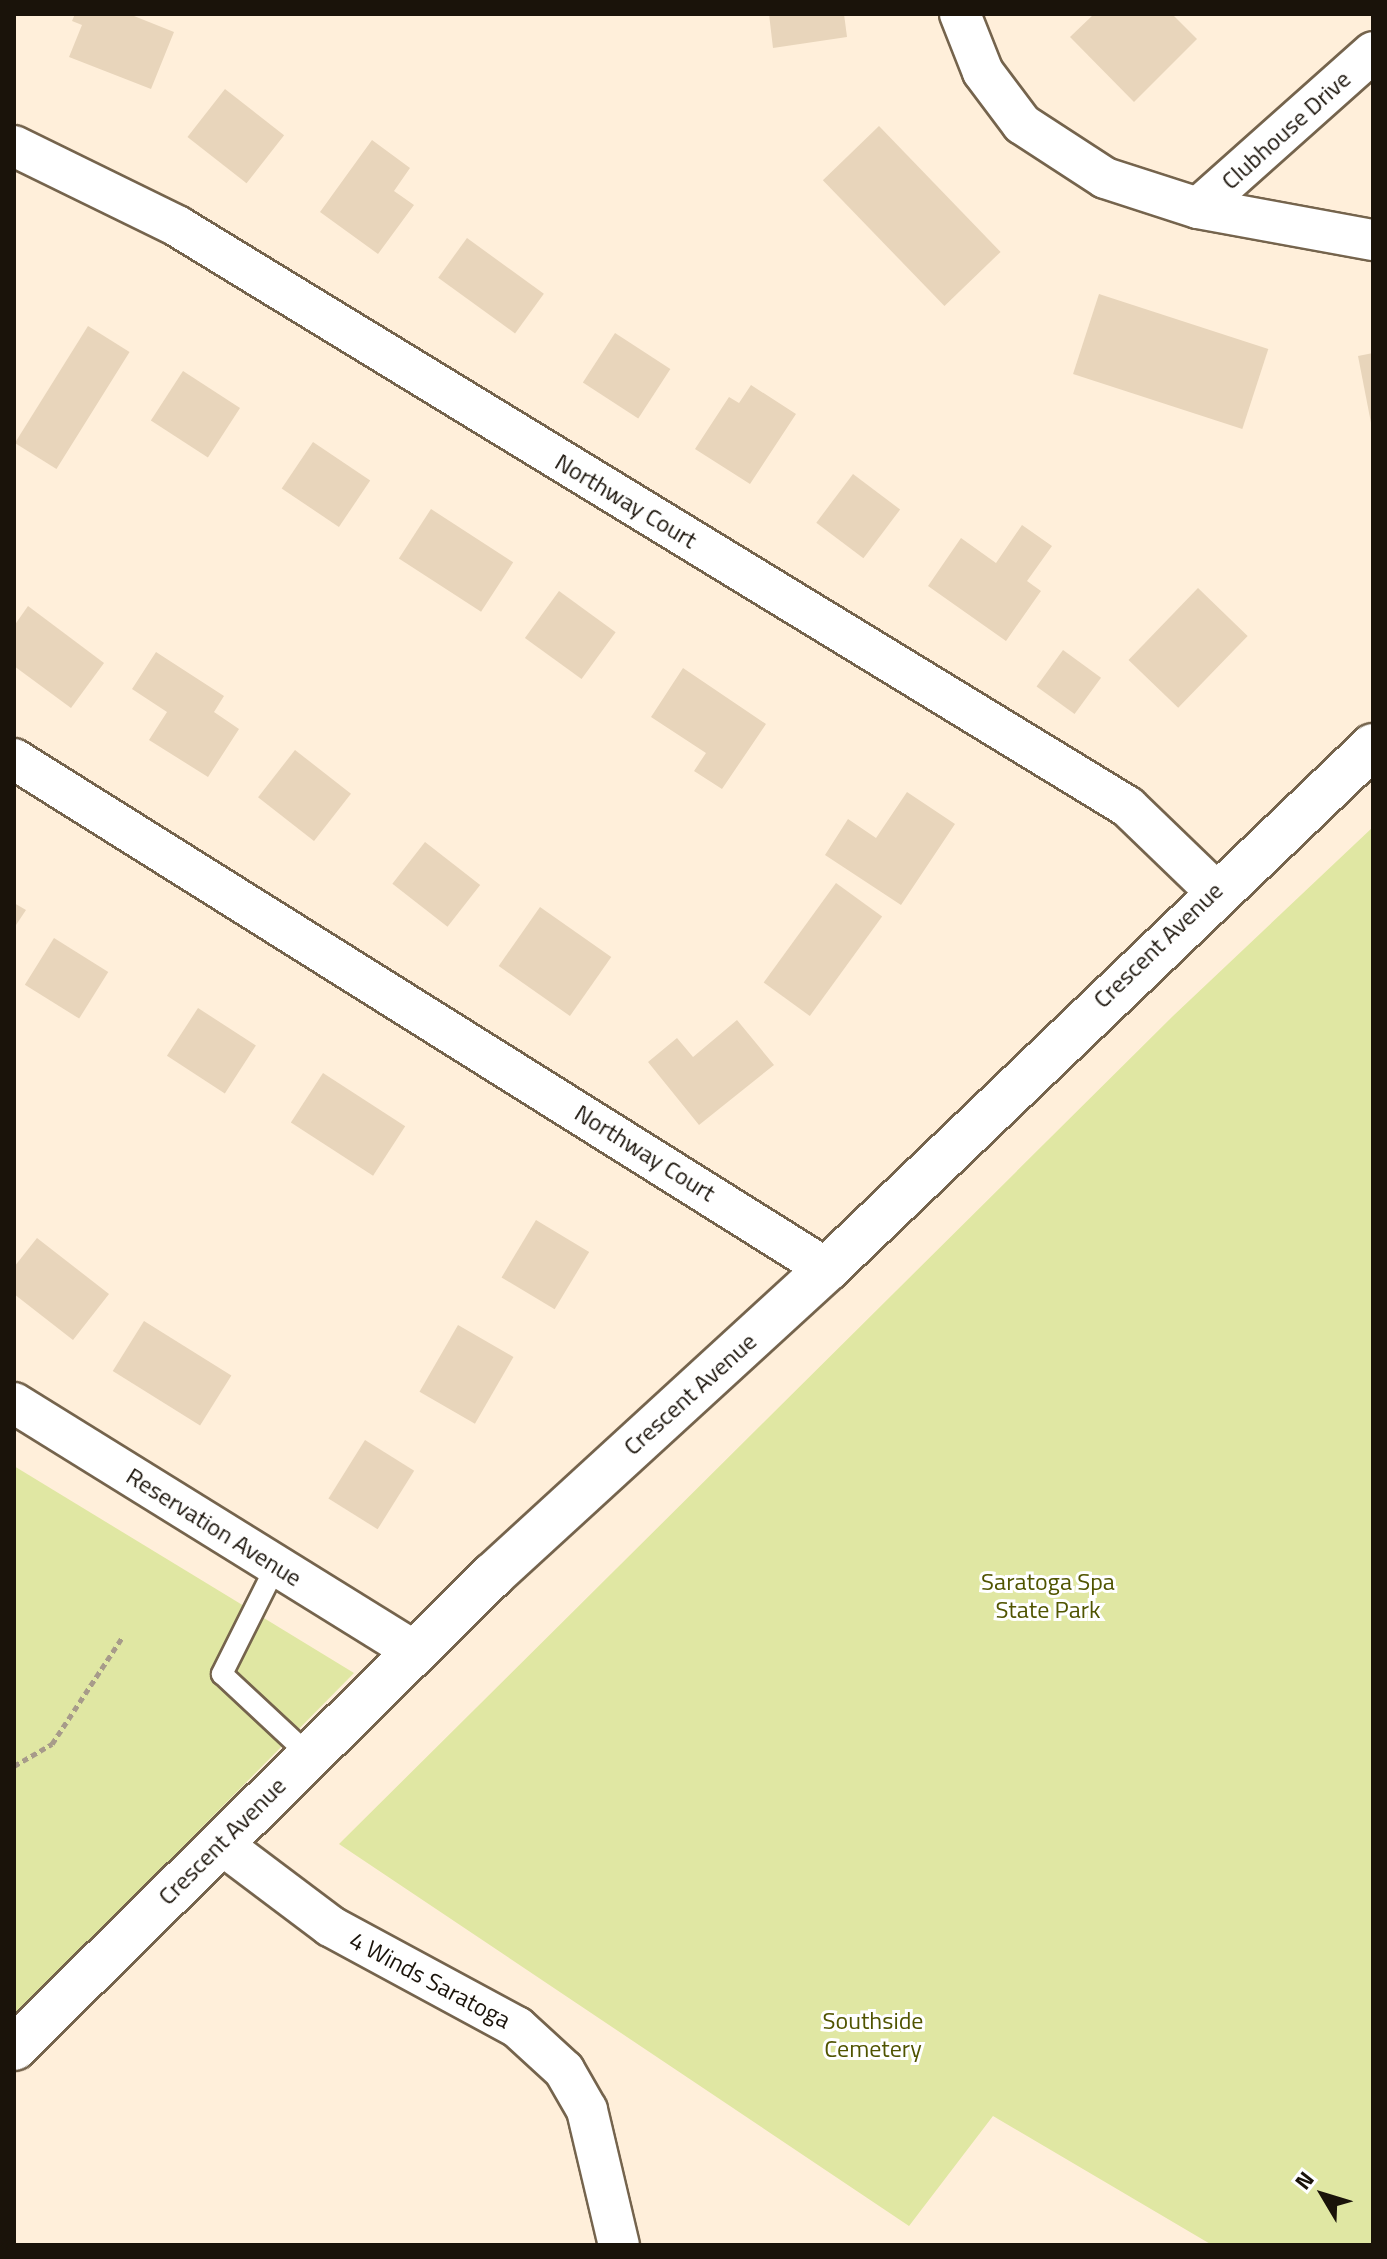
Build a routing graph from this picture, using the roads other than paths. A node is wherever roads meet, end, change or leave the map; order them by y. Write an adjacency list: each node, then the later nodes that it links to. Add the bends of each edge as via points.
1 (960, 14): 4 (street, Clubhouse Drive, via 983,72 1022,124 1105,178)
2 (1373, 52): 4 (street, Clubhouse Drive)
3 (14, 146): 8 (street, Northway Court, via 177,226 1128,807)
4 (1198, 208): 5 (street, Clubhouse Drive)
5 (1373, 240)
6 (1373, 746): 8 (street, Crescent Avenue)
7 (14, 759): 9 (street, Northway Court)
8 (1215, 891): 9 (street, Crescent Avenue)
9 (827, 1269): 12 (street, Crescent Avenue)
10 (14, 1403): 11 (street, Reservation Avenue)
11 (276, 1566): 12 (street, Reservation Avenue); 13 (lane, via 222,1674)
12 (414, 1651): 13 (street, Crescent Avenue)
13 (309, 1755): 14 (street, Crescent Avenue)
14 (220, 1843): 15 (street, Crescent Avenue); 16 (street, 4 Winds Saratoga, via 330,1926 517,2027 564,2070 587,2110)
15 (14, 2048)
16 (619, 2245)

